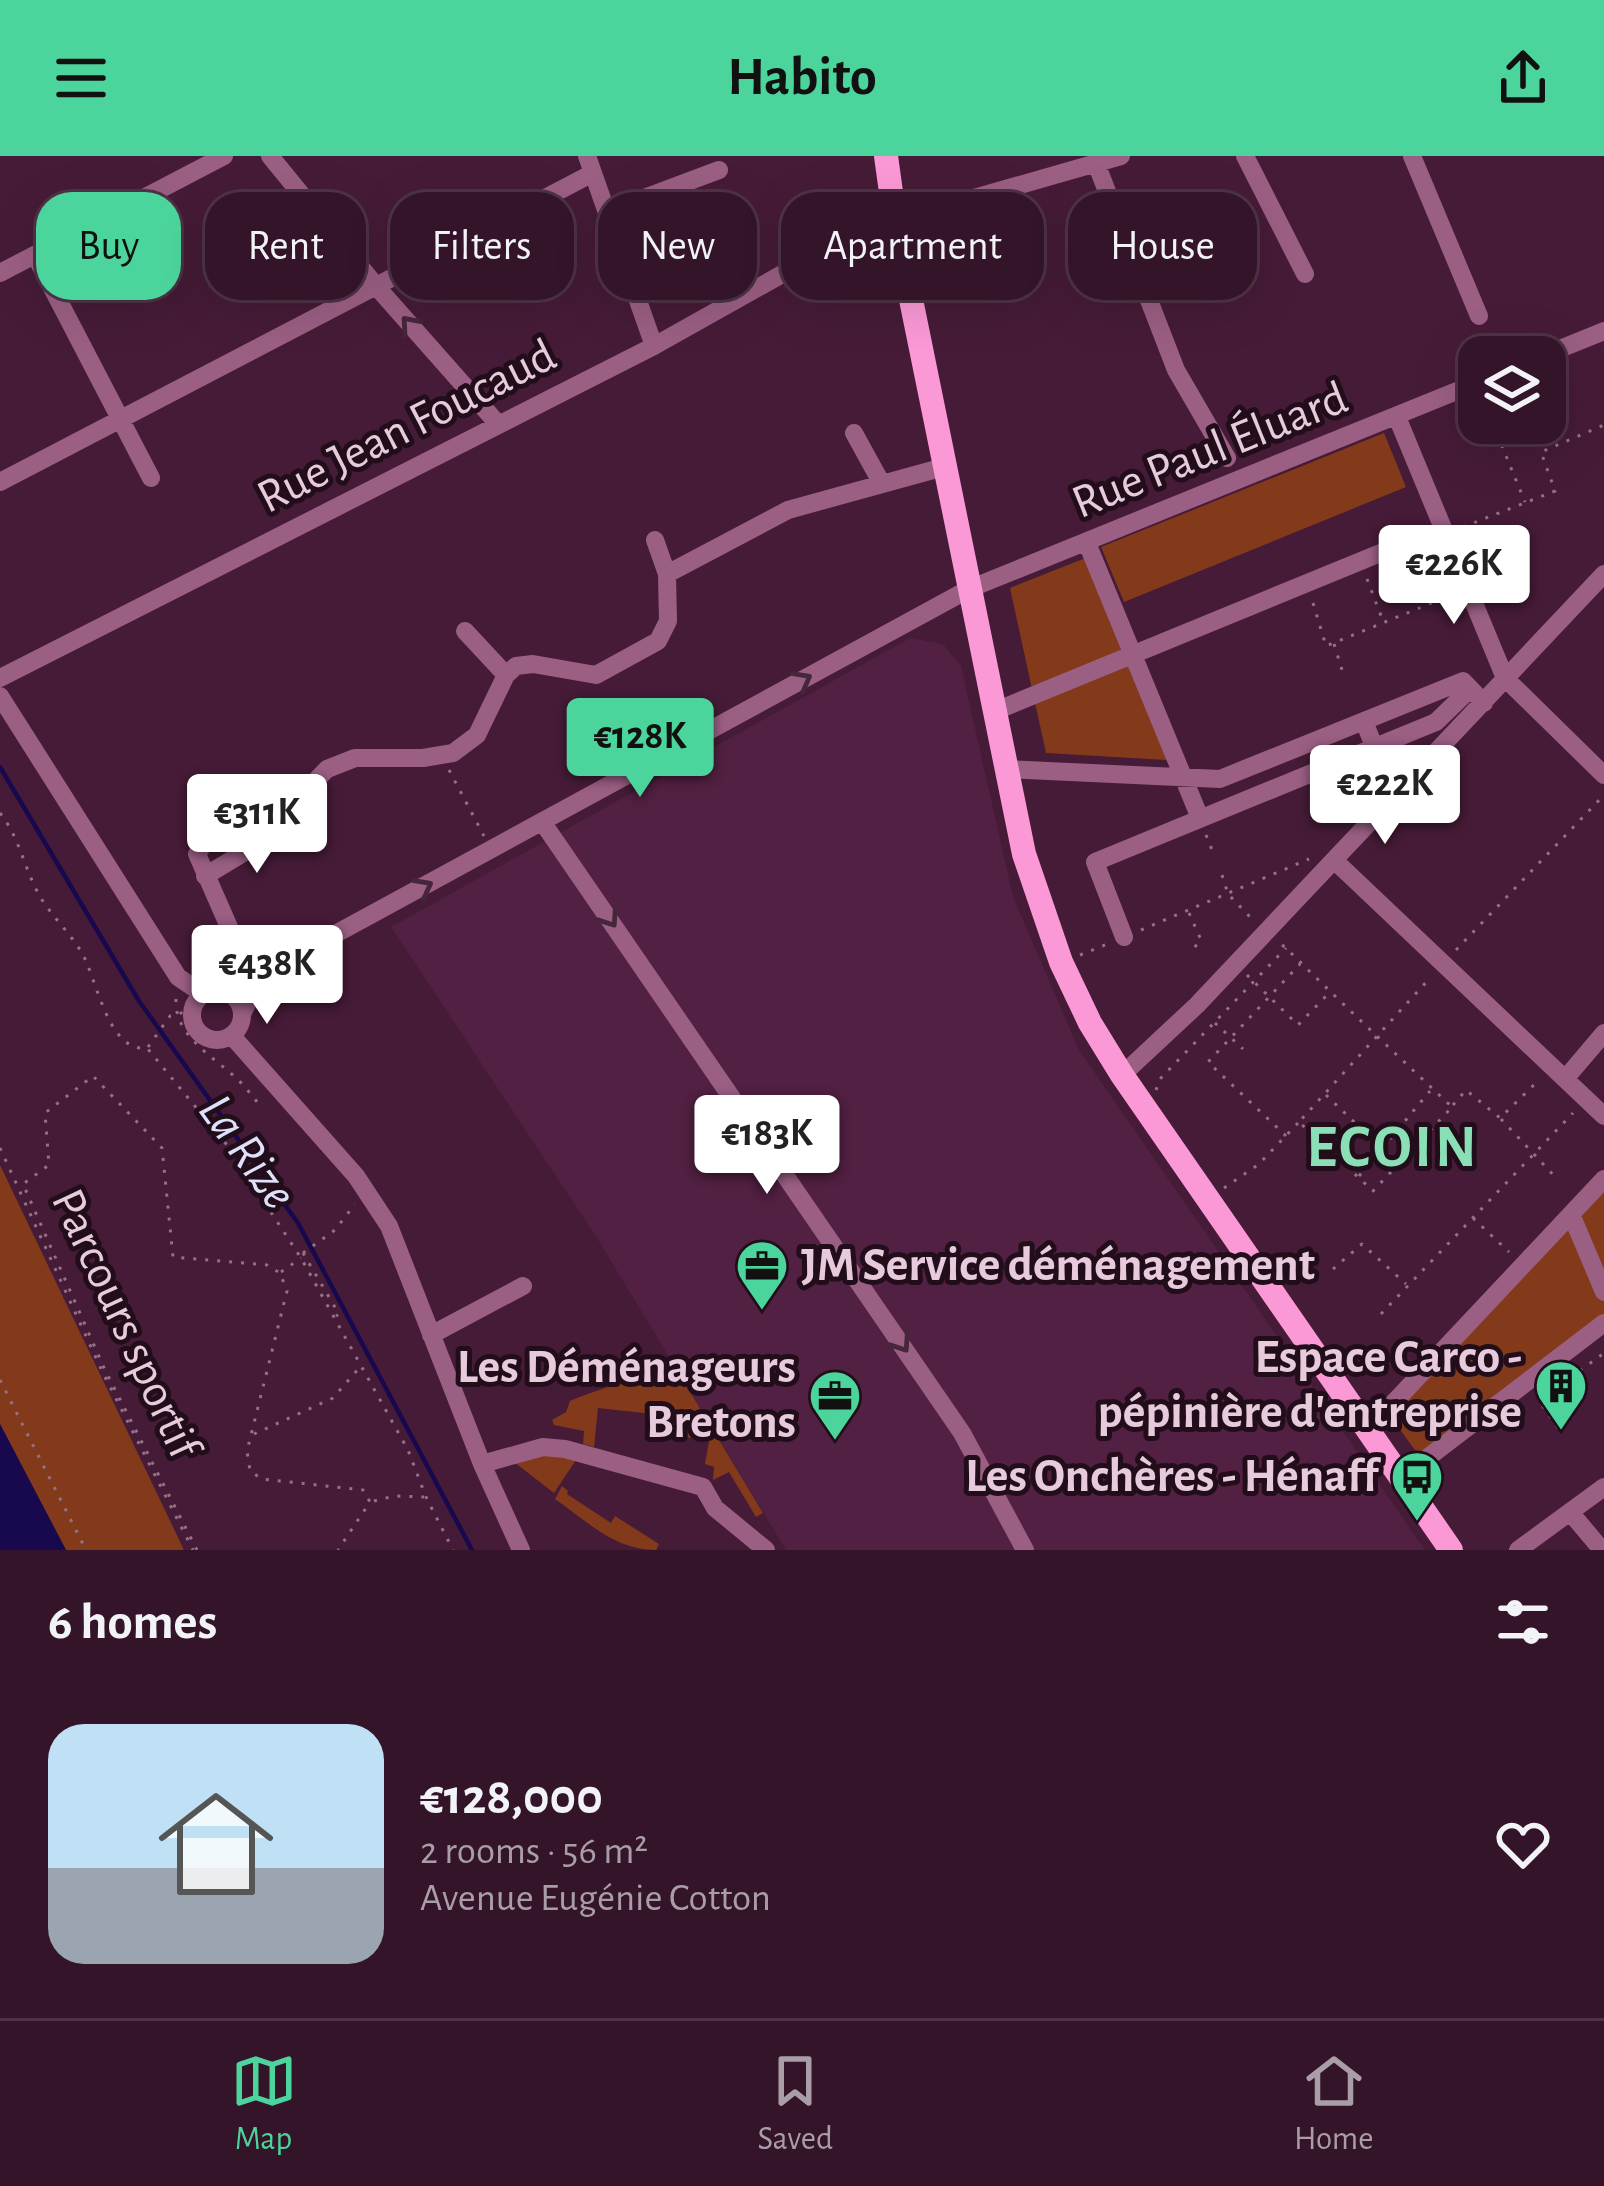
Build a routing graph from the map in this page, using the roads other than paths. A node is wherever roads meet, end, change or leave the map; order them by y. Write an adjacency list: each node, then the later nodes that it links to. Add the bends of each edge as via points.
1 (224, 156): 13 (street)
2 (270, 156): 17 (street)
3 (886, 156): 11 (main road)
4 (1120, 156): 7 (street, Rue Jean Foucaud)
5 (1245, 156): 15 (street)
6 (1412, 156): 20 (street)
7 (1096, 163): 12 (street, Rue Jean Foucaud); 29 (street, via 1176,370)
8 (590, 164): 17 (street)
9 (719, 170): 10 (street)
10 (661, 192)
11 (891, 192)
12 (996, 192)
13 (35, 255): 14 (street); 26 (street)
14 (0, 273)
15 (1305, 274)
16 (781, 275): 22 (street, Rue Jean Foucaud)
17 (376, 286): 26 (street); 27 (street, one-way to 17)
18 (638, 300): 22 (street)
19 (911, 300): 30 (main road)
20 (1480, 316)
21 (1604, 331): 23 (street)
22 (654, 346): 27 (street, Rue Jean Foucaud)
23 (1566, 346)
24 (1458, 391): 25 (street, Rue Paul Éluard)
25 (1397, 417): 36 (street, Rue Paul Éluard); 44 (street)
26 (120, 419): 31 (street); 32 (street)
27 (498, 424): 43 (street, Rue Jean Foucaud)
28 (854, 433): 33 (street)
29 (1227, 458)
30 (944, 467): 33 (street); 39 (main road)
31 (151, 478)
32 (0, 482)
33 (883, 484): 37 (street, via 788,510)
34 (1417, 538): 41 (street)
35 (655, 540): 37 (street)
36 (1087, 543): 39 (street, Rue Paul Éluard); 41 (street)
37 (667, 574): 42 (street, via 668,621 658,641 596,675 533,664)
38 (1604, 574): 44 (street)
39 (969, 589): 47 (main road); 57 (street, Rue Paul Éluard, one-way to 39)
40 (465, 631): 42 (street)
41 (1133, 657): 47 (street); 52 (street)
42 (506, 675): 58 (street, via 477,735 445,757 355,758 327,769)
43 (0, 678)
44 (1504, 678): 46 (street); 51 (street)
45 (0, 696): 63 (street, via 185,982)
46 (1477, 696): 48 (street, via 1462,681); 49 (street); 55 (street)
47 (993, 712): 50 (main road)
48 (1364, 721): 49 (street); 53 (street)
49 (1375, 749): 54 (street); 55 (street)
50 (1005, 769): 52 (street); 68 (main road, via 1061,962)
51 (1604, 775)
52 (1182, 779): 53 (street); 56 (street)
53 (1220, 779): 54 (street)
54 (1290, 782): 56 (street)
55 (1408, 783): 59 (street)
56 (1200, 818): 62 (street, via 1095,862)
57 (543, 823): 64 (street, Rue Paul Éluard, one-way to 57, via 268,973); 83 (street, one-way to 83, via 962,1432)
58 (269, 827): 60 (street); 60 (street, via 235,825 202,845 196,854)
59 (1335, 861): 67 (street); 68 (street)
60 (205, 876): 61 (street)
61 (229, 927)
62 (1124, 937)
63 (185, 1008): 64 (street, via 212,990 236,998); 66 (street, via 199,1034 215,1041)
64 (242, 1014): 66 (street)
65 (1604, 1034): 67 (street)
66 (232, 1036): 75 (street, via 367,1191)
67 (1558, 1074): 69 (street)
68 (1122, 1075): 76 (main road)
69 (1604, 1116)
70 (1604, 1179): 71 (street)
71 (1571, 1214): 73 (street); 76 (street)
72 (523, 1286): 75 (street)
73 (1604, 1292)
74 (1604, 1323): 78 (street)
75 (431, 1335): 77 (street)
76 (1368, 1430): 78 (main road)
77 (482, 1464): 81 (street); 82 (street, via 543,1447 703,1487 715,1508)
78 (1401, 1478): 84 (main road)
79 (1604, 1487): 80 (street)
80 (1570, 1512): 85 (street); 86 (street)
81 (521, 1550)
82 (766, 1550)
83 (1025, 1550)
84 (1451, 1550)
85 (1518, 1550)
86 (1602, 1550)

